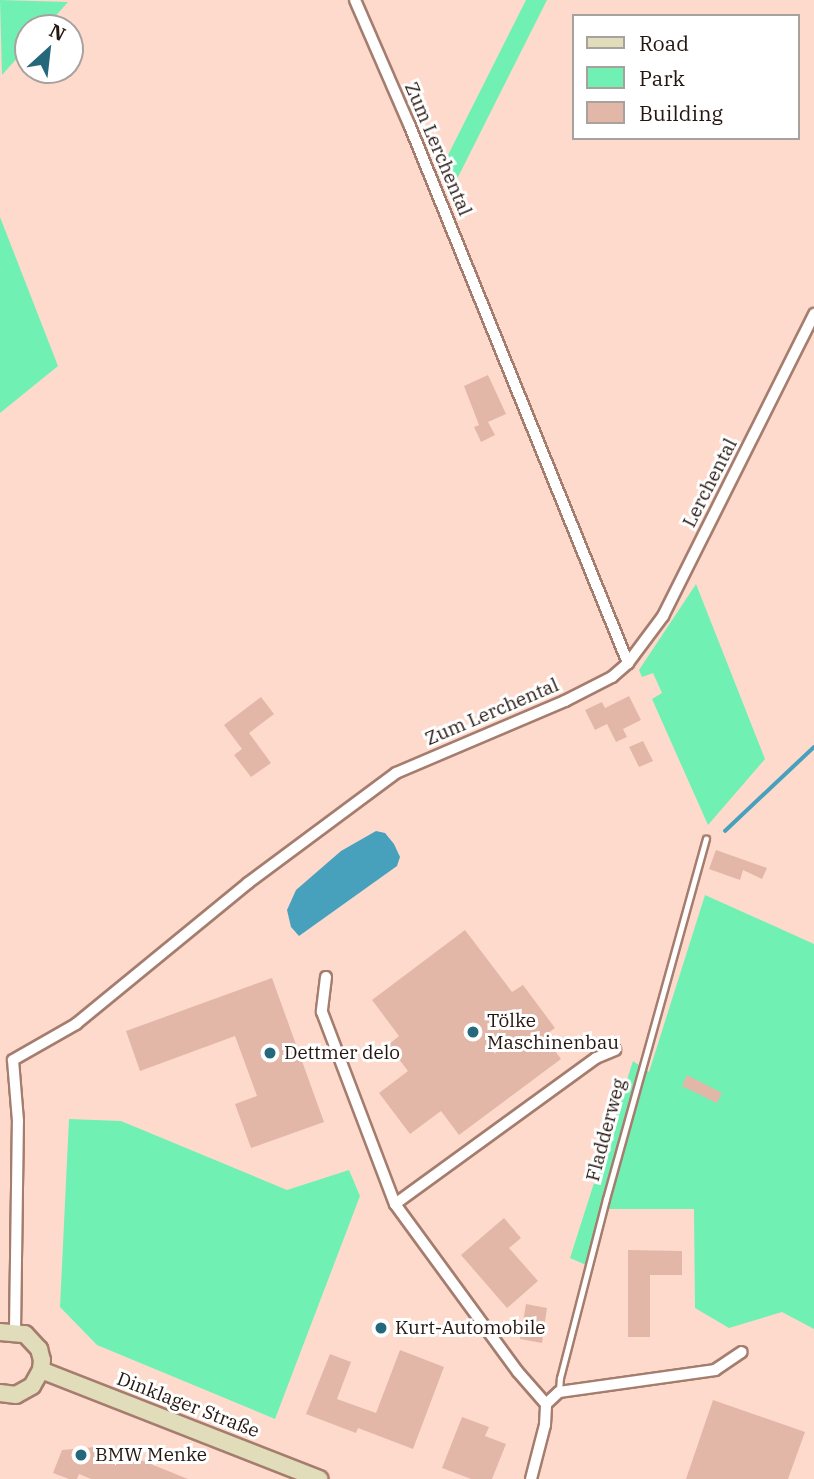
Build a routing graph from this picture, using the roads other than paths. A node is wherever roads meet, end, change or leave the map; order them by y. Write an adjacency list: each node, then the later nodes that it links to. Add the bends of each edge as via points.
1 (355, 0): 3 (street, Zum Lerchental)
2 (814, 314): 3 (street, Lerchental, via 663,615)
3 (628, 663): 8 (street, Zum Lerchental, via 612,677 565,701 396,773 248,883 76,1024 13,1060 18,1121)
4 (706, 839): 11 (lane, Fladderweg, via 606,1199)
5 (326, 977): 7 (street, via 322,1012)
6 (615, 1050): 7 (street, Fladderweg, via 603,1053)
7 (395, 1204): 13 (street)
8 (7, 1332): 10 (main road, via 25,1334 39,1349)
9 (742, 1352): 11 (street, via 715,1370)
10 (41, 1370): 12 (main road, via 25,1391); 14 (main road, Dinklager Straße)
11 (559, 1392): 13 (street)
12 (0, 1394)
13 (546, 1404): 15 (street)
14 (318, 1479)
15 (531, 1479)

